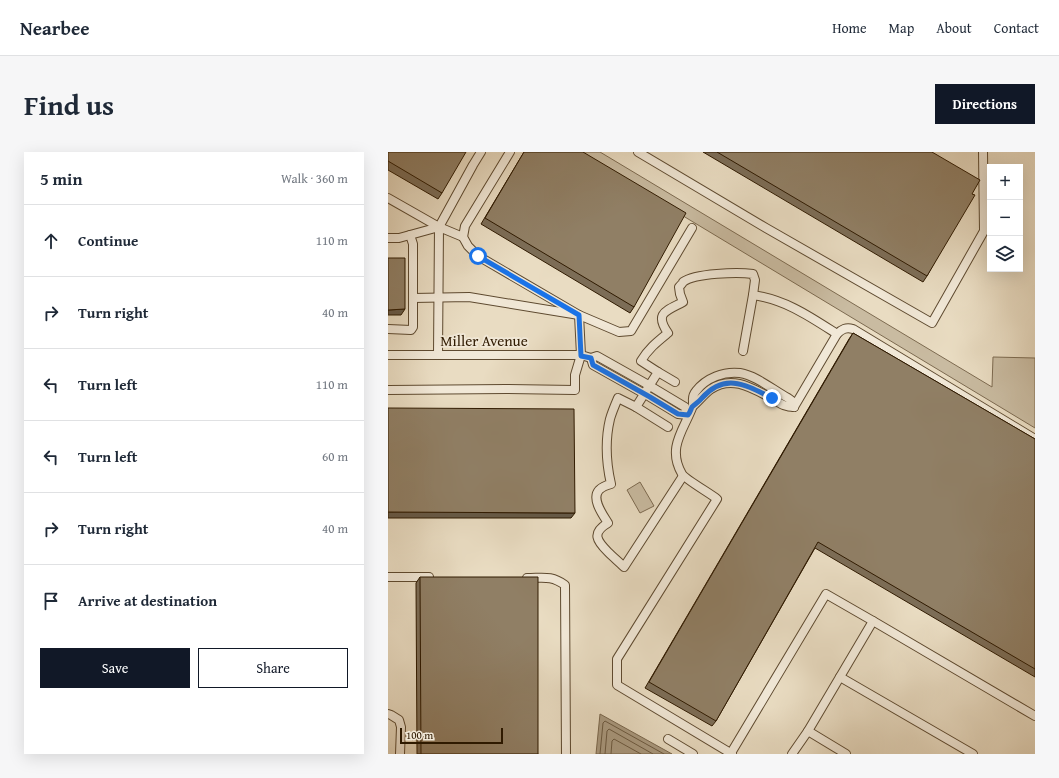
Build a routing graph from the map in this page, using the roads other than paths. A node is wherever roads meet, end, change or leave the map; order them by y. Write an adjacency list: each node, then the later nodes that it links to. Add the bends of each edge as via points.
1 (481, 152): 6 (street)
2 (510, 152): 9 (street, via 465,226)
3 (638, 152): 4 (street, via 932,323 984,231)
4 (984, 152)
5 (388, 198): 6 (street)
6 (439, 227): 8 (street); 9 (street); 13 (street)
7 (692, 228): 14 (street, via 631,331 619,332)
8 (410, 236): 10 (street); 12 (street, via 413,244)
9 (463, 237): 14 (street, via 478,256)
10 (388, 238)
11 (752, 294): 16 (street, via 795,308); 17 (street); 22 (street, via 755,280 753,274 707,275 683,282 679,287 683,302 667,311 661,320 668,333 654,344 641,361)
12 (413, 298): 13 (street); 15 (street, via 411,330)
13 (438, 298): 14 (street, via 469,298); 19 (street)
14 (579, 315): 20 (street)
15 (388, 330)
16 (837, 334): 28 (street, via 794,408 788,398 752,377 740,373 726,373 716,376 697,389 692,395 693,406); 30 (street, via 844,328 853,330)
17 (743, 351)
18 (388, 355): 19 (street, Miller Avenue)
19 (438, 356): 20 (street, Miller Avenue)
20 (581, 356): 21 (street, Miller Avenue); 25 (street, via 575,375 575,390)
21 (591, 358): 24 (street, Miller Avenue, via 597,356); 26 (street, via 593,365)
22 (658, 372): 23 (street); 24 (street)
23 (675, 382)
24 (649, 385): 26 (street); 28 (street, Miller Avenue, via 685,407)
25 (388, 390)
26 (644, 394): 27 (street); 28 (street, via 678,414)
27 (636, 407): 29 (street); 31 (street, via 618,398 610,419 606,445 611,484 599,490 597,496 598,504 608,523 597,533 597,538 624,567)
28 (688, 415): 31 (street, via 680,432 676,452)
29 (668, 427)
30 (1035, 439)
31 (683, 476): 44 (street, via 718,499 617,659 617,685)
32 (388, 577): 33 (street)
33 (435, 578)
34 (521, 578): 42 (street, via 553,578 565,585)
35 (873, 621): 36 (street); 38 (street); 44 (street, via 826,594)
36 (840, 677): 39 (street); 47 (street)
37 (388, 714): 41 (street, via 398,720)
38 (1035, 716)
39 (808, 731): 45 (street); 46 (street)
40 (668, 739): 43 (street)
41 (400, 754)
42 (566, 754)
43 (693, 754)
44 (732, 754)
45 (792, 754)
46 (846, 754)
47 (973, 754)

